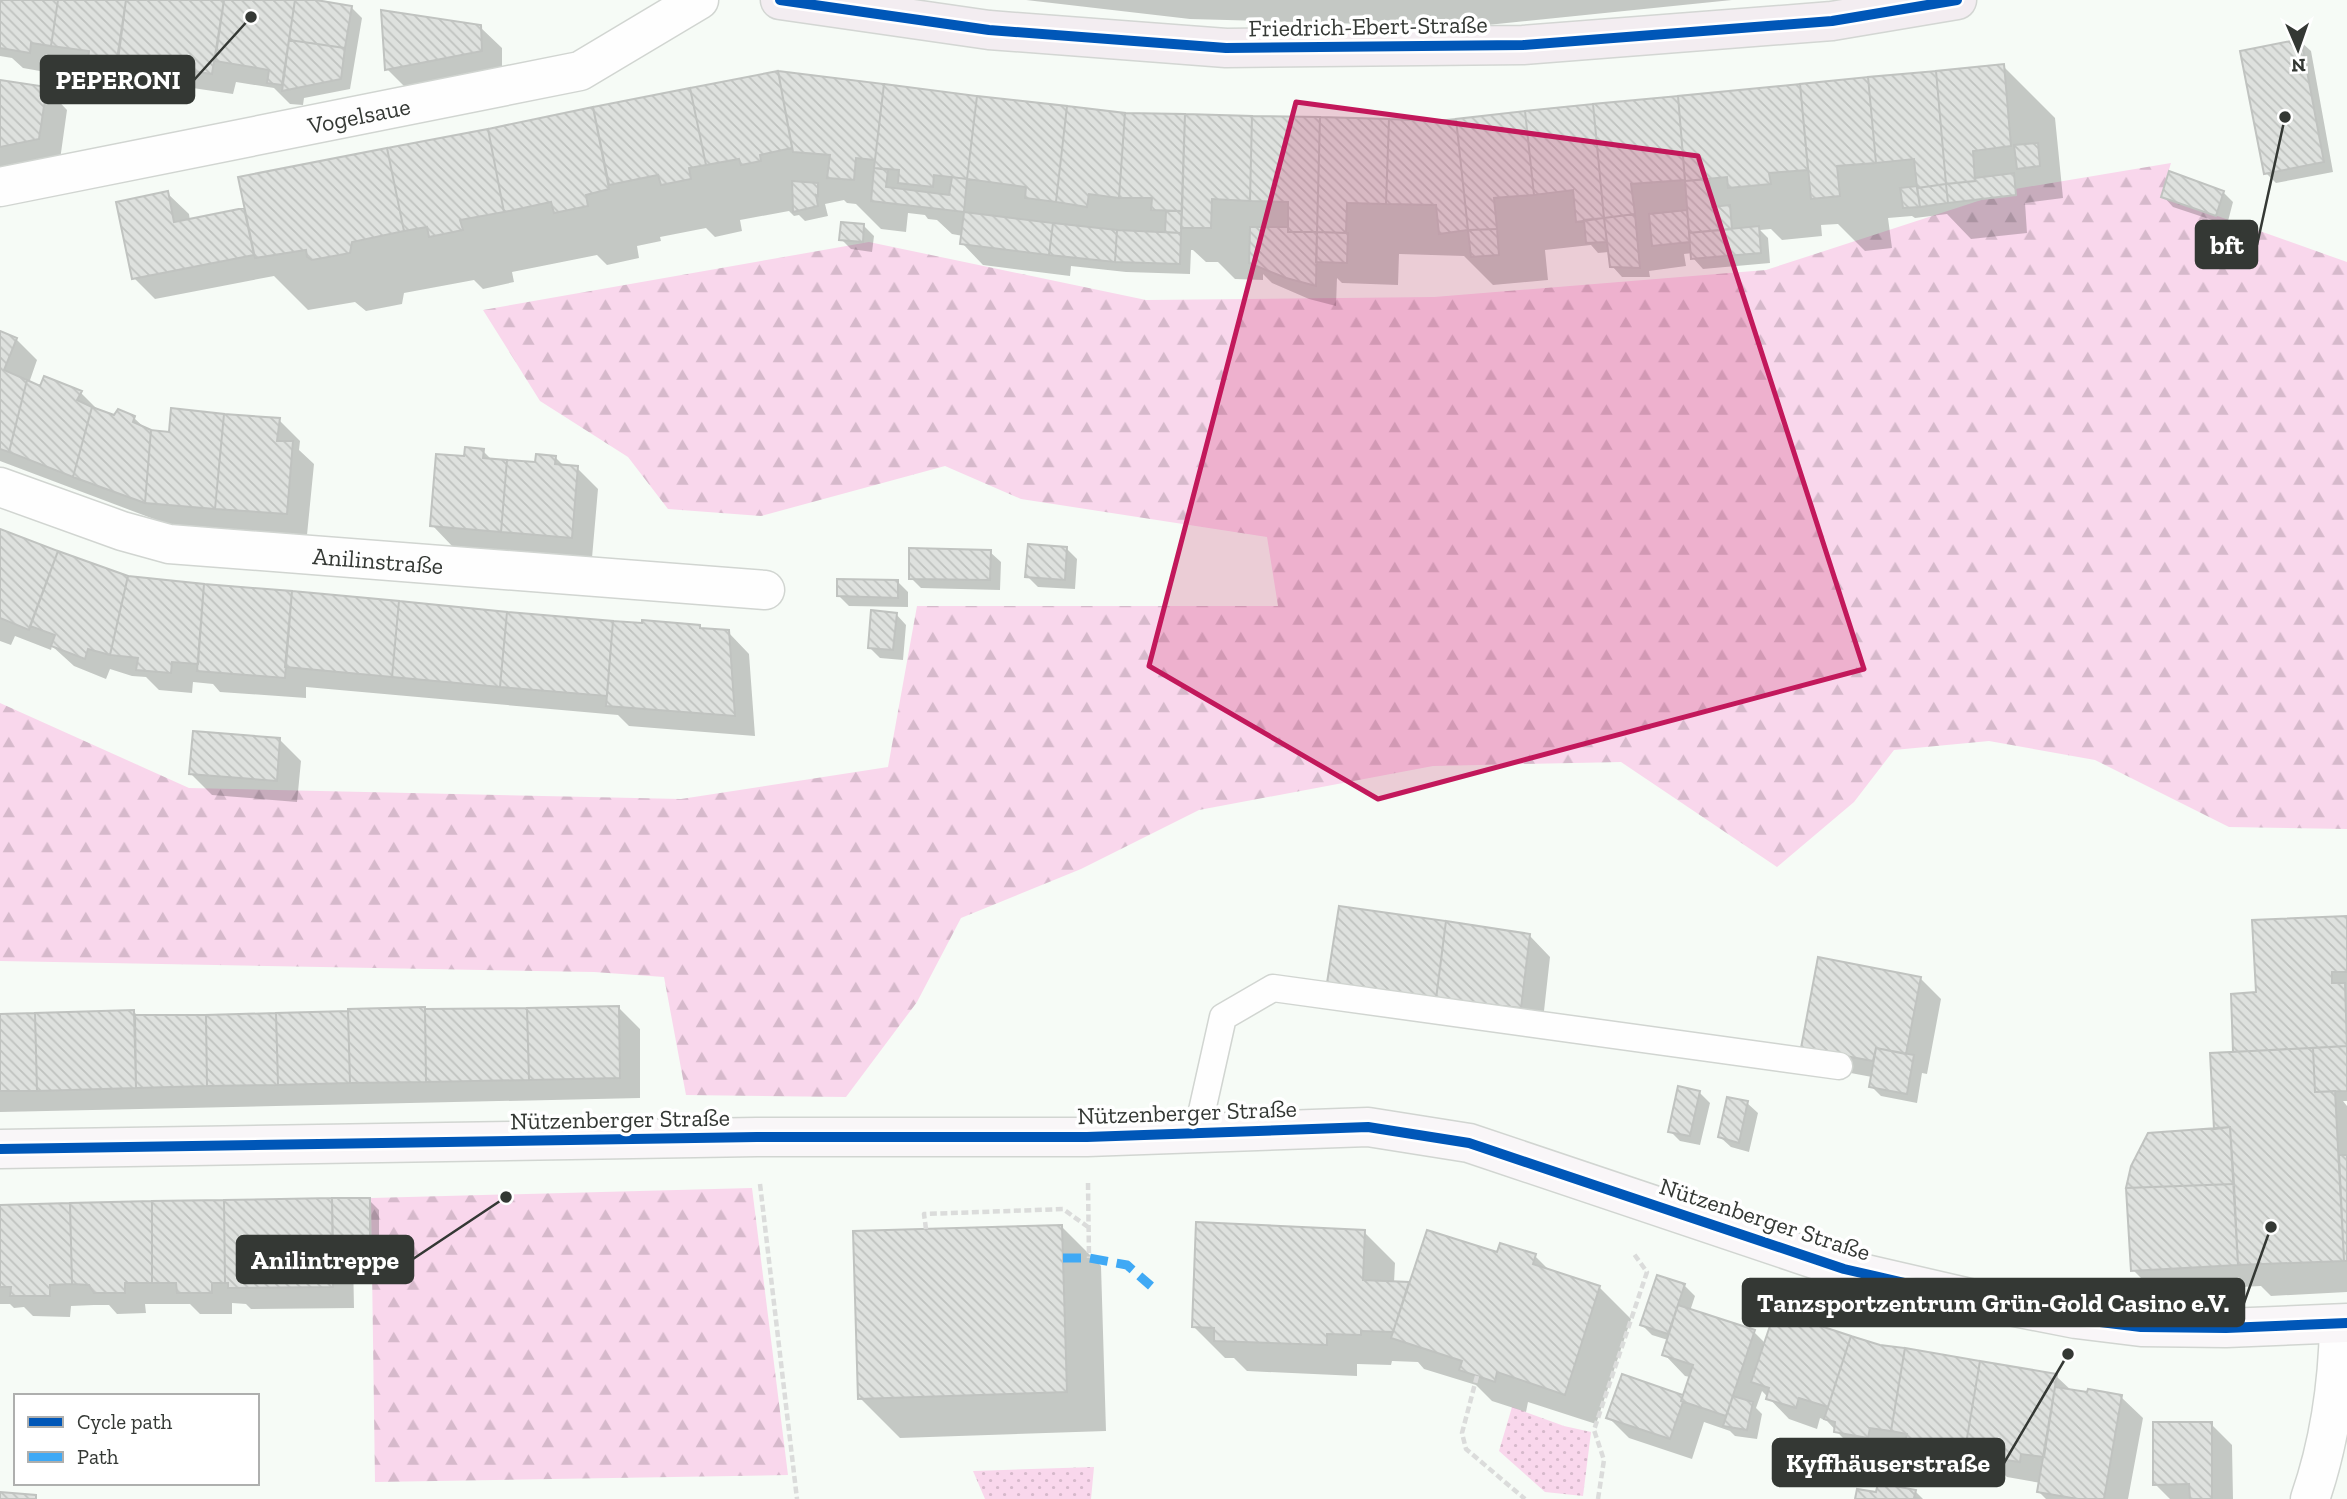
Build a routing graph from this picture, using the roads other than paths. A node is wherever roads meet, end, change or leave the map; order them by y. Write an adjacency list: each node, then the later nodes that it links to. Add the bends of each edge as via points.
1 (699, 0): 4 (street, Vogelsaue, via 580,71)
2 (779, 0): 3 (main road, Friedrich-Ebert-Straße, via 989,30 1226,48 1523,45 1832,21)
3 (1957, 0)
4 (0, 187)
5 (0, 487): 6 (street, Anilinstraße, via 169,544)
6 (765, 590)
7 (1839, 1066): 8 (lane, via 1273,988 1223,1017)
8 (1198, 1133): 9 (street, Nützenberger Straße); 10 (street, Nützenberger Straße, via 1368,1127 1469,1143 1844,1269 2076,1319 2165,1328)
9 (0, 1149)
10 (2343, 1323): 11 (street, via 2332,1418)
11 (2310, 1499)

